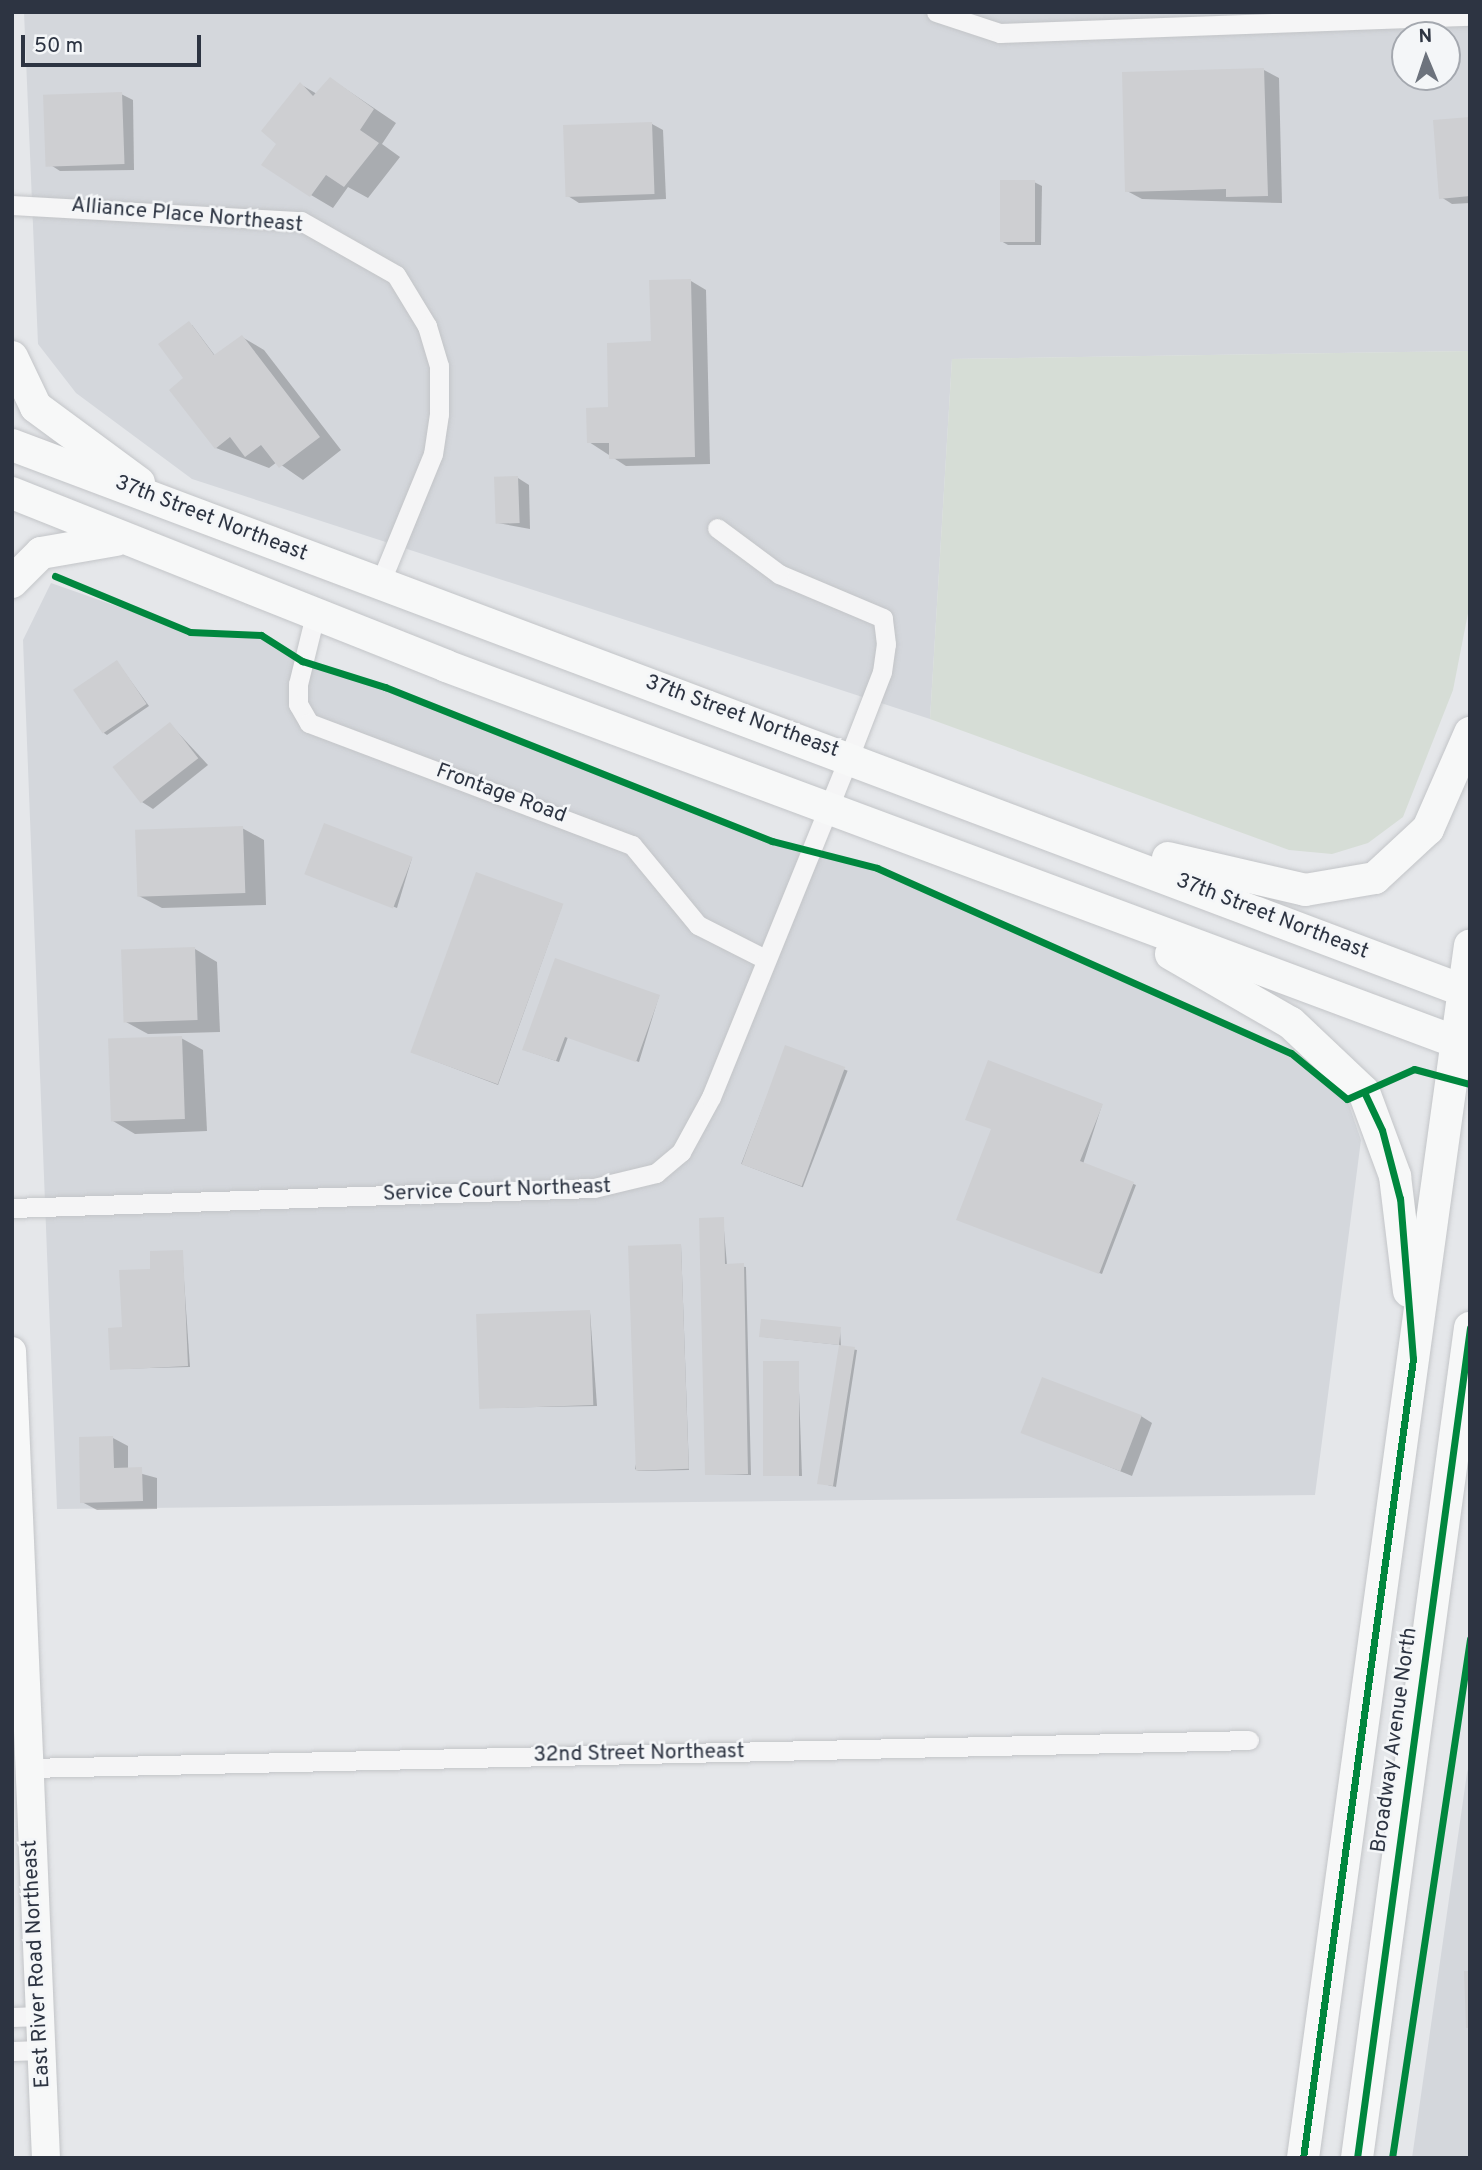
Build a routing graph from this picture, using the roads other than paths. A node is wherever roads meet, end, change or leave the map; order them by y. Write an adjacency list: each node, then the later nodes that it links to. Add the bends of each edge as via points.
1 (936, 12): 2 (street, via 1000,33)
2 (1355, 16): 3 (street)
3 (1470, 16)
4 (12, 205): 12 (street, Alliance Place Northeast, via 301,221 396,275 435,353 439,414 433,454)
5 (12, 357): 8 (main road, via 36,407)
6 (12, 445): 8 (main road, 37th Street Northeast)
7 (12, 493): 10 (main road)
8 (153, 496): 12 (main road, 37th Street Northeast)
9 (717, 528): 15 (street, Service Court Northeast, via 779,574 883,618 883,672)
10 (116, 540): 11 (main road, via 41,553); 13 (main road)
11 (12, 582)
12 (380, 583): 15 (main road, 37th Street Northeast)
13 (315, 615): 16 (main road); 20 (street, Frontage Road, via 298,684 298,704 309,723 632,845 698,925)
14 (1470, 733): 17 (main road, via 1428,829 1393,865 1354,886 1281,887)
15 (849, 757): 16 (street, Service Court Northeast); 17 (main road, 37th Street Northeast)
16 (826, 807): 18 (main road); 20 (street, Service Court Northeast)
17 (1014, 818): 21 (main road, 37th Street Northeast)
18 (1010, 876): 22 (main road); 26 (main road, via 1260,1003 1321,1045 1353,1079 1374,1110 1395,1176)
19 (1470, 945): 21 (main road, Broadway Avenue North)
20 (763, 958): 23 (street, Service Court Northeast, via 693,1135 668,1164 637,1181 594,1188)
21 (1467, 991): 22 (main road, Broadway Avenue North)
22 (1463, 1044): 26 (main road, Broadway Avenue North)
23 (12, 1208)
24 (1470, 1328): 28 (main road, Broadway Avenue North)
25 (12, 1351): 30 (street, East River Road Northeast)
26 (1413, 1359): 36 (main road, Broadway Avenue North)
27 (1470, 1467): 28 (main road)
28 (1427, 1629): 34 (main road, Broadway Avenue North)
29 (1249, 1741): 30 (street, 32nd Street Northeast)
30 (28, 1768): 31 (street, East River Road Northeast)
31 (26, 2017): 32 (street, East River Road Northeast)
32 (41, 2050): 33 (street); 35 (street, East River Road Northeast)
33 (12, 2051)
34 (1361, 2121): 37 (main road, Broadway Avenue North); 38 (main road)
35 (46, 2158)
36 (1303, 2158)
37 (1357, 2158)
38 (1374, 2158)

